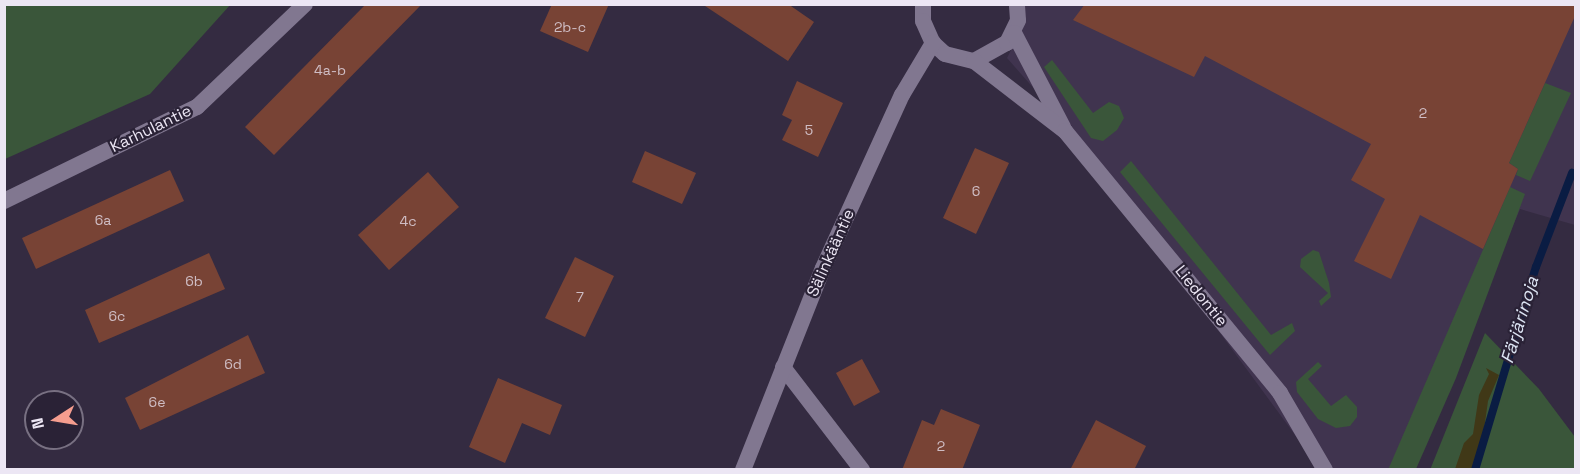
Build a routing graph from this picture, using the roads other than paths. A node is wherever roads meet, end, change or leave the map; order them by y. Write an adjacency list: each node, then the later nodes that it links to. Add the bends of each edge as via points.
1 (305, 4): 8 (street, Karhulantie, via 197,107)
2 (923, 4): 5 (street, via 923,21)
3 (1017, 4): 4 (street)
4 (1014, 33): 6 (street, via 998,52); 7 (street, Liedontie)
5 (933, 43): 6 (street, via 945,54); 9 (street, Sälinkääntie, via 902,95)
6 (975, 61): 7 (street, Liedontie)
7 (1065, 131): 12 (street, Liedontie, via 1280,393)
8 (4, 201)
9 (783, 367): 10 (street, Sälinkääntie); 11 (street)
10 (743, 470)
11 (861, 470)
12 (1325, 470)

